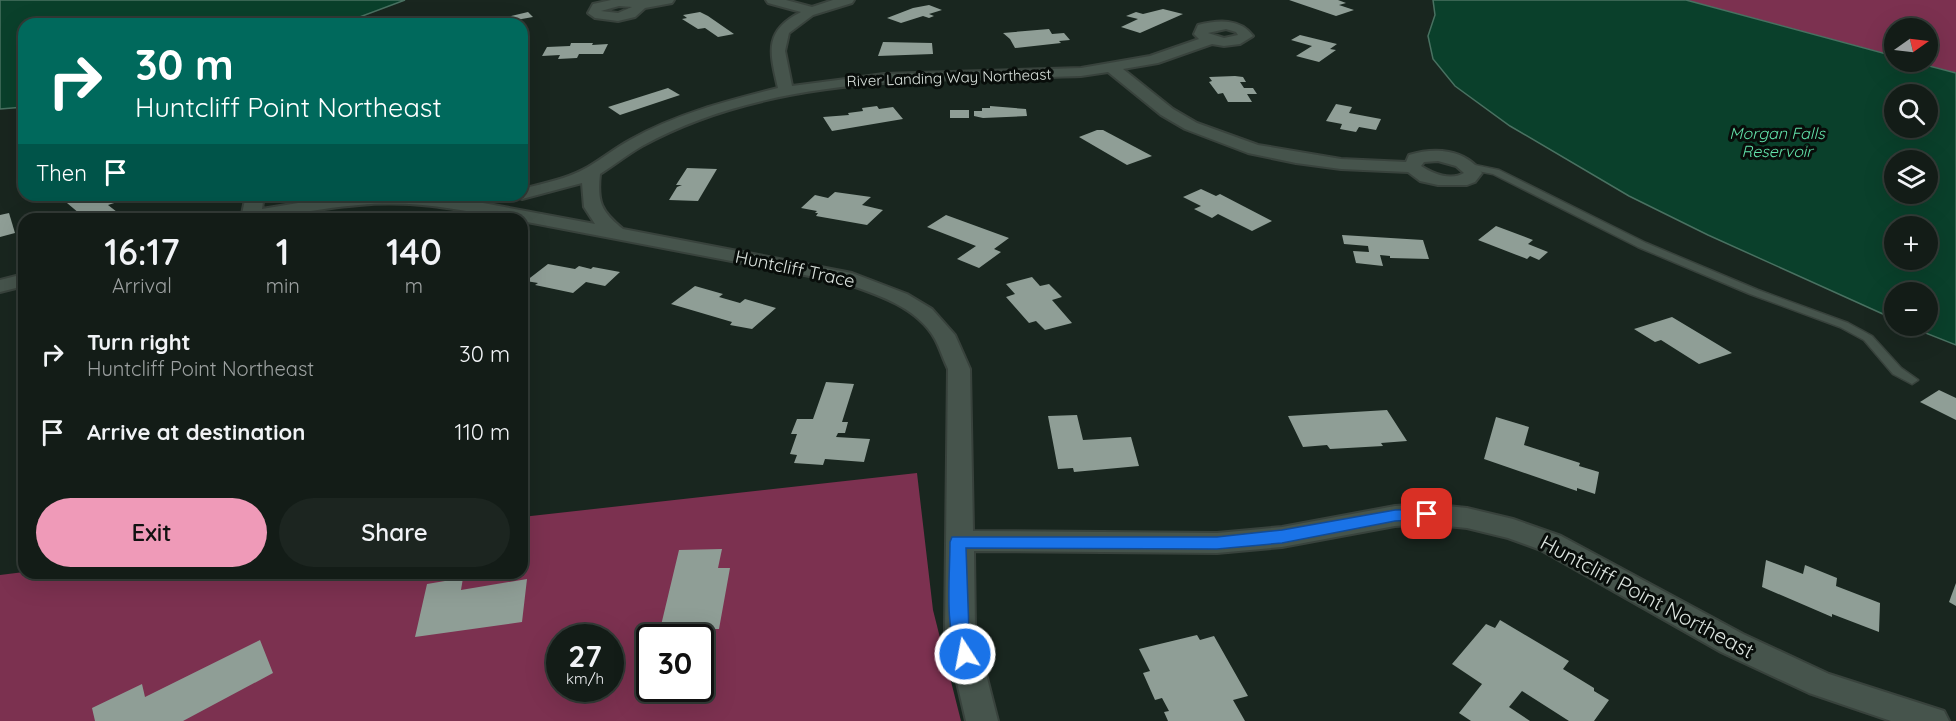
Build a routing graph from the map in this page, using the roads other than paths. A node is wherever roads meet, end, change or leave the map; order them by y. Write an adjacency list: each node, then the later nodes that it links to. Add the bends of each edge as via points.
1 (668, 0): 4 (street)
2 (772, 0): 5 (street)
3 (848, 0): 5 (street)
4 (638, 5)
5 (813, 11): 8 (street, via 791,23 780,38)
6 (1212, 39): 7 (street, River Landing Way Northeast, via 1153,60)
7 (1112, 68): 8 (street, River Landing Way Northeast, via 1048,74 884,78); 9 (street, via 1167,112 1216,137 1296,158)
8 (786, 91): 11 (street, River Landing Way Northeast, via 683,121 636,143)
9 (1412, 167): 10 (street, via 1414,159 1428,156 1450,158); 10 (street, via 1426,177 1450,182 1469,178 1473,173)
10 (1470, 167): 23 (lane, via 1496,172 1642,245 1844,325 1868,338 1897,371)
11 (592, 172): 12 (street, River Landing Way Northeast, via 565,184); 20 (street, via 592,207 598,220)
12 (528, 193)
13 (313, 201): 17 (street, Huntcliff Trace)
14 (436, 201): 16 (street, Huntcliff Trace)
15 (481, 201): 16 (street)
16 (464, 204): 18 (street, Huntcliff Trace)
17 (267, 213)
18 (511, 213)
19 (528, 216): 20 (street, Huntcliff Trace)
20 (616, 233): 24 (street, Huntcliff Trace, via 845,277 884,290 932,321 944,336 959,369)
21 (18, 282): 22 (street)
22 (0, 286)
23 (1912, 380)
24 (958, 542): 25 (street, Huntcliff Trace, via 960,632); 26 (street, Huntcliff Point Northeast, via 1217,543 1282,537 1395,516 1427,514 1467,519 1551,543 1732,643 1820,684)
25 (982, 721)
26 (1933, 721)

